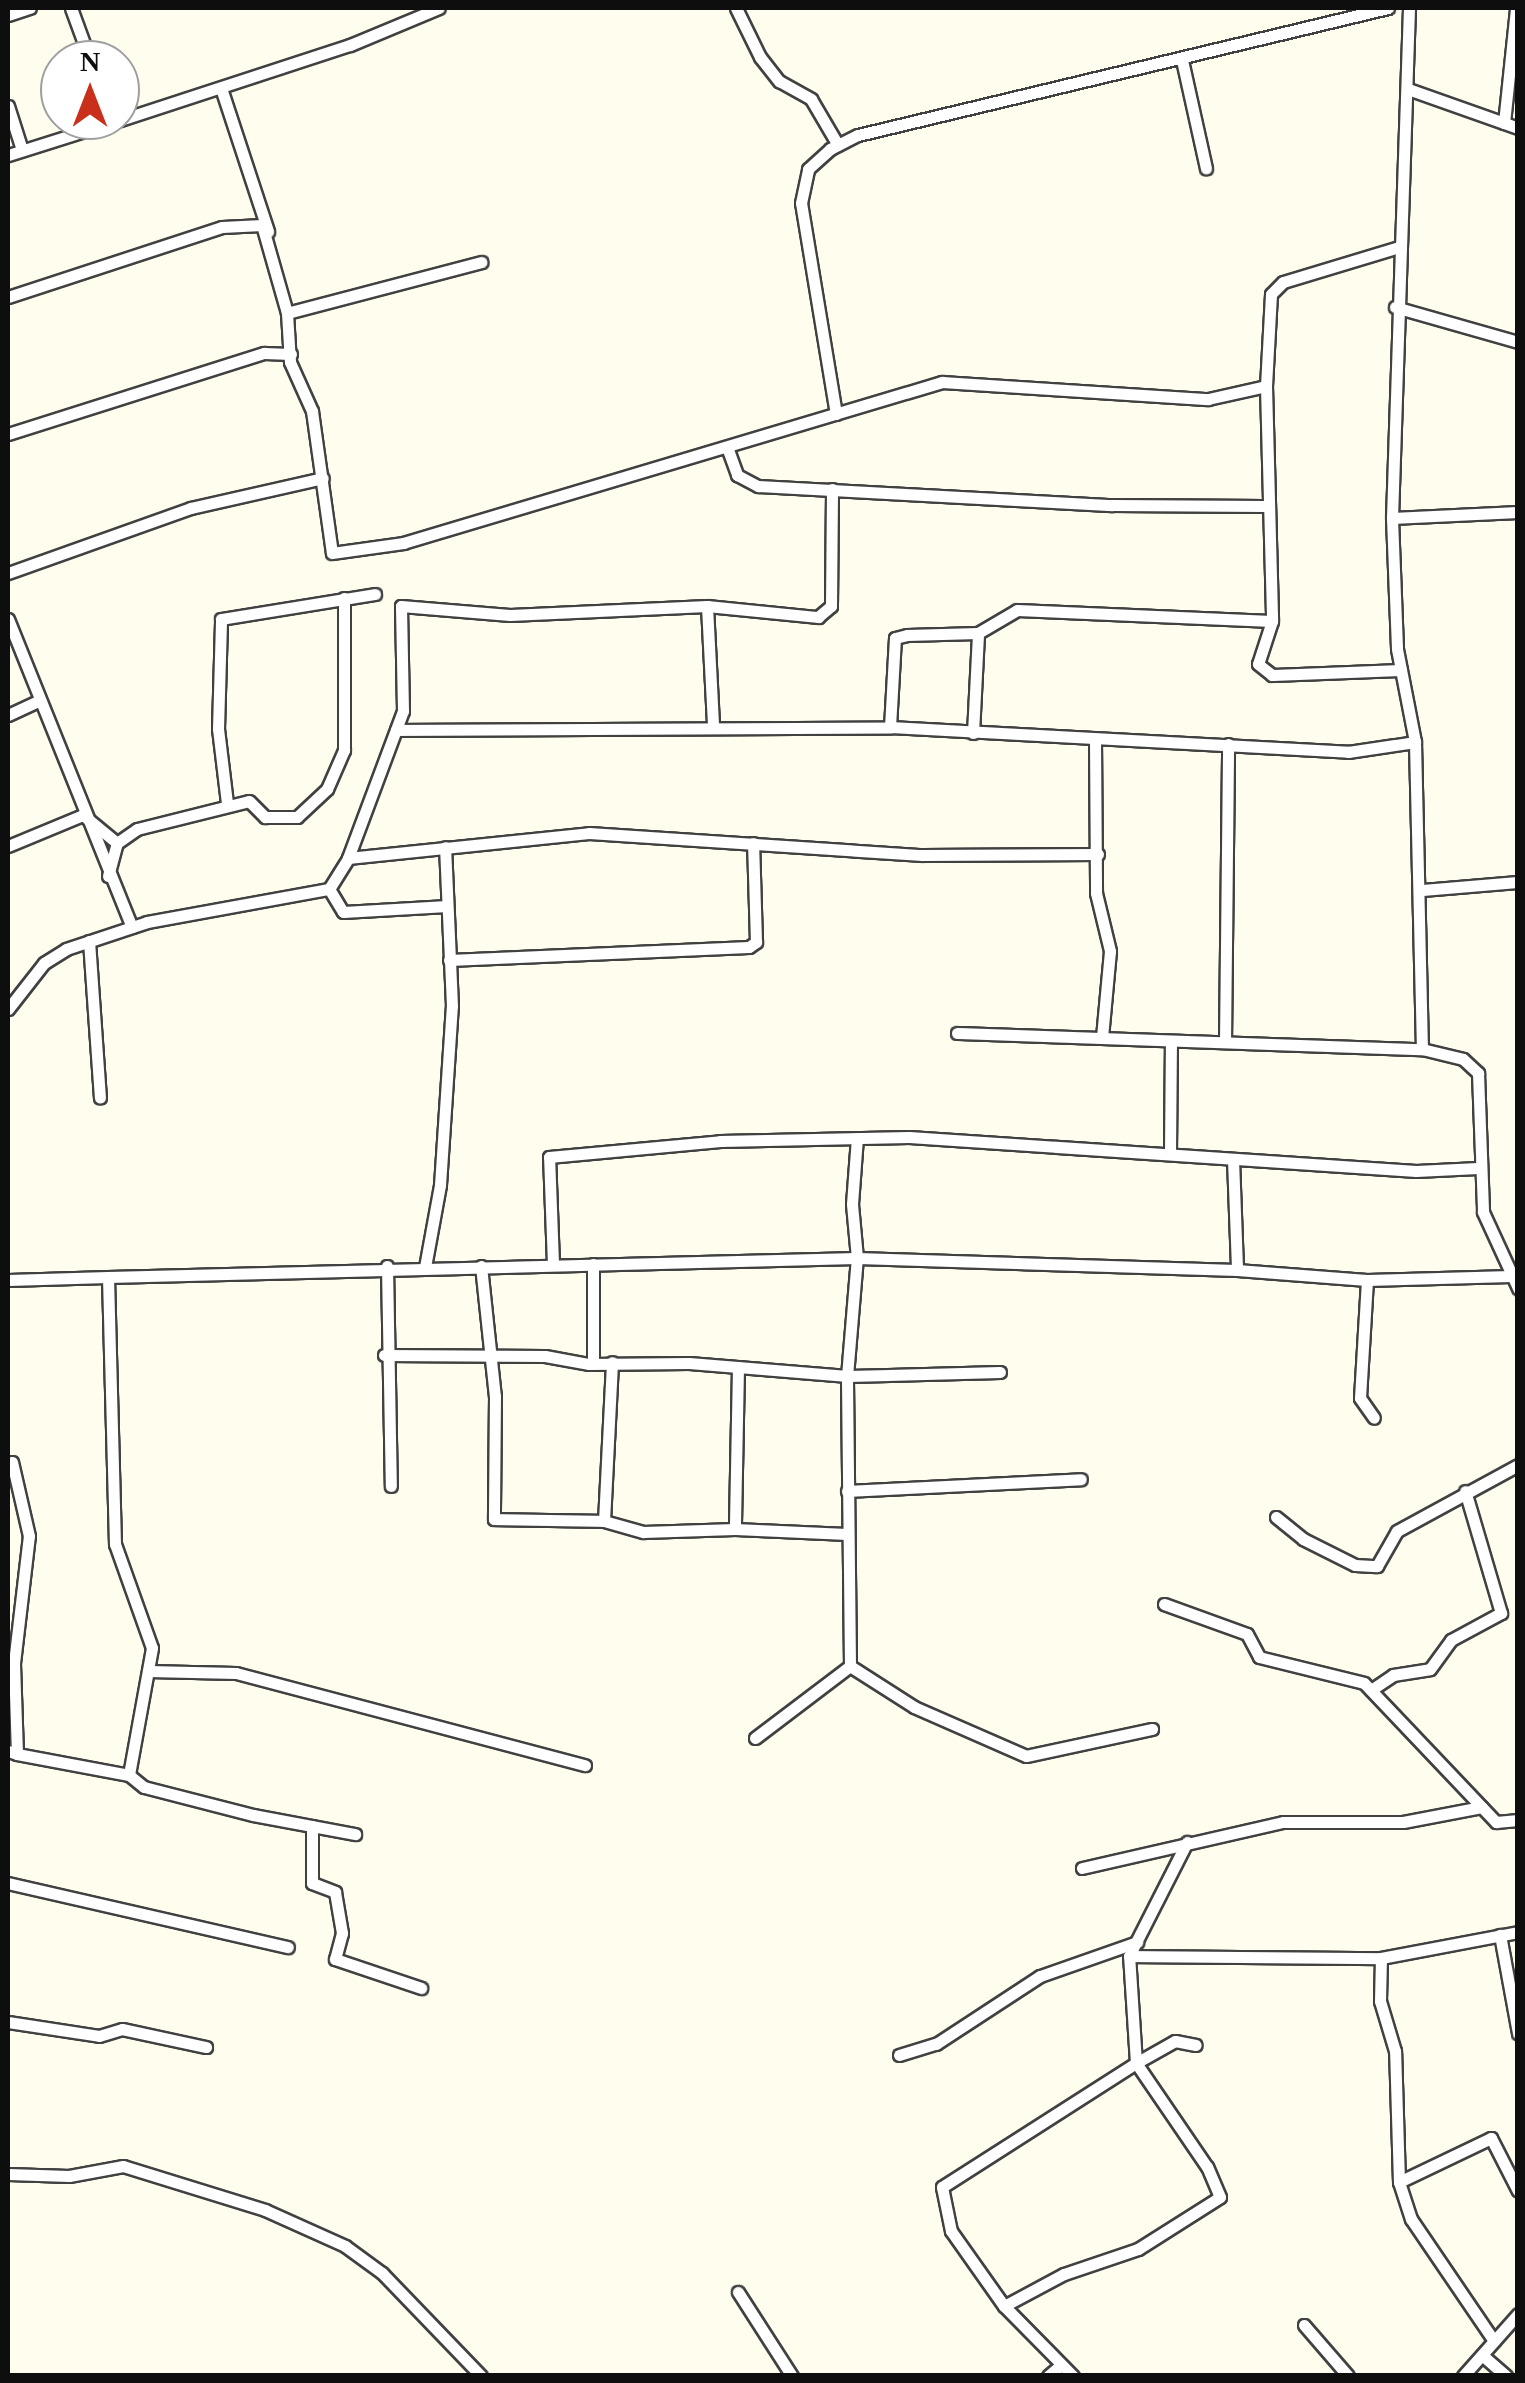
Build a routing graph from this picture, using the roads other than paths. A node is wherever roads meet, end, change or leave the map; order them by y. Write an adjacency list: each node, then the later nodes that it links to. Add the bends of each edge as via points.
1 (30, 8): 8 (street)
2 (71, 8): 9 (street)
3 (440, 8): 11 (street)
4 (736, 8): 18 (street, via 760,57 779,81 811,99)
5 (1388, 8): 10 (street)
6 (1409, 8): 12 (street)
7 (1516, 8): 15 (street)
8 (8, 16)
9 (83, 40)
10 (1182, 60): 18 (street); 21 (street)
11 (221, 88): 14 (street); 22 (street)
12 (1408, 89): 15 (street); 23 (street)
13 (8, 106): 19 (street)
14 (140, 112)
15 (1504, 123): 16 (street)
16 (1518, 128)
17 (53, 140): 19 (street)
18 (838, 145): 31 (street, via 808,169 801,202)
19 (22, 150): 20 (street)
20 (8, 155)
21 (1206, 168)
22 (268, 232): 25 (street, via 253,224 222,228); 27 (street)
23 (1399, 247): 26 (street); 30 (street, via 1274,288)
24 (481, 262): 27 (street)
25 (8, 297)
26 (1395, 307): 28 (street); 38 (street)
27 (287, 313): 29 (street)
28 (1518, 342)
29 (291, 354): 32 (street, via 264,353); 34 (street, via 312,411)
30 (1266, 386): 31 (street, via 1208,398 942,382); 36 (street)
31 (836, 414): 33 (street)
32 (8, 434)
33 (727, 447): 34 (street, via 402,542 332,552); 35 (street, via 737,475 758,486)
34 (323, 478): 39 (street, via 191,508)
35 (832, 489): 36 (street, via 1112,505); 42 (street, via 831,606 814,618)
36 (1269, 506): 44 (street)
37 (1518, 512): 38 (street)
38 (1392, 518): 46 (street)
39 (8, 573)
40 (375, 594): 41 (street)
41 (344, 598): 56 (street, via 221,619 218,729); 56 (street, via 344,750 327,789 307,810 283,820 265,817 249,801)
42 (708, 606): 49 (street); 51 (street, via 510,614 401,606 403,711)
43 (8, 619): 47 (street)
44 (1272, 621): 45 (street, via 1017,610); 46 (street, via 1258,664 1272,675)
45 (978, 633): 50 (street, via 896,638); 52 (street)
46 (1402, 670): 54 (street)
47 (40, 700): 48 (street); 57 (street)
48 (8, 715)
49 (713, 725): 50 (street); 51 (street)
50 (890, 727): 52 (street)
51 (396, 730): 63 (street)
52 (972, 733): 53 (street)
53 (1095, 740): 55 (street); 62 (street)
54 (1416, 742): 55 (street, via 1348,752); 67 (street)
55 (1228, 744): 76 (street)
56 (228, 804): 58 (street, via 137,829)
57 (84, 815): 58 (street); 60 (street); 64 (street)
58 (117, 843): 64 (street)
59 (753, 843): 61 (street, via 589,833); 62 (street, via 982,856); 71 (street, via 756,942 749,947)
60 (8, 846)
61 (445, 847): 63 (street); 68 (street)
62 (1098, 854): 74 (street, via 1096,892 1110,951)
63 (348, 858): 66 (street)
64 (108, 876): 69 (street)
65 (1518, 882): 67 (street)
66 (329, 889): 68 (street, via 343,912); 69 (street)
67 (1422, 890): 77 (street)
68 (447, 906): 71 (street)
69 (132, 928): 70 (street)
70 (89, 942): 72 (street, via 44,964); 78 (street)
71 (449, 960): 88 (street, via 440,1185)
72 (8, 1009)
73 (957, 1033): 74 (street)
74 (1102, 1037): 75 (street)
75 (1171, 1040): 76 (street); 80 (street)
76 (1224, 1042): 77 (street)
77 (1422, 1049): 82 (street, via 1463,1058 1478,1074)
78 (100, 1098)
79 (857, 1138): 80 (street); 83 (street, via 852,1204); 84 (street, via 720,1141 548,1158)
80 (1170, 1152): 81 (street)
81 (1233, 1159): 82 (street, via 1416,1171); 89 (street)
82 (1478, 1168): 93 (street, via 1483,1212)
83 (858, 1258): 85 (street); 89 (street); 100 (street)
84 (553, 1264): 85 (street); 87 (street)
85 (593, 1264): 96 (street)
86 (387, 1266): 88 (street); 90 (street); 94 (street)
87 (480, 1266): 88 (street); 95 (street)
88 (425, 1267)
89 (1237, 1270): 92 (street)
90 (108, 1277): 91 (street); 114 (street, via 115,1544 152,1648)
91 (8, 1280)
92 (1367, 1280): 93 (street); 101 (street, via 1360,1398)
93 (1514, 1282)
94 (384, 1355): 95 (street); 105 (street)
95 (489, 1358): 96 (street); 109 (street, via 494,1520)
96 (593, 1362): 97 (street)
97 (612, 1362): 98 (street); 109 (street)
98 (738, 1367): 100 (street); 110 (street)
99 (1000, 1372): 100 (street)
100 (848, 1376): 106 (street)
101 (1374, 1418)
102 (12, 1462): 118 (street, via 29,1536)
103 (1518, 1465): 107 (street)
104 (1080, 1479): 106 (street)
105 (391, 1486)
106 (847, 1491): 111 (street)
107 (1466, 1491): 108 (street, via 1397,1531 1383,1562 1368,1568 1303,1540); 115 (street, via 1501,1613 1451,1640 1430,1669 1393,1675)
108 (1276, 1517)
109 (604, 1521): 110 (street, via 643,1532)
110 (734, 1529): 111 (street)
111 (847, 1534): 113 (street)
112 (1164, 1604): 115 (street, via 1247,1634 1260,1658)
113 (850, 1666): 116 (street, via 914,1707 1026,1756); 117 (street)
114 (148, 1671): 119 (street, via 236,1674); 120 (street)
115 (1371, 1690): 121 (street)
116 (1152, 1729)
117 (754, 1738)
118 (12, 1752): 120 (street)
119 (585, 1765)
120 (129, 1776): 123 (street, via 144,1787)
121 (1482, 1807): 122 (street, via 1496,1822); 125 (street, via 1403,1822 1283,1822)
122 (1518, 1820)
123 (312, 1826): 124 (street); 134 (street, via 312,1883 334,1892 342,1933 334,1959)
124 (355, 1834)
125 (1187, 1842): 126 (street); 130 (street)
126 (1082, 1868)
127 (8, 1882): 131 (street)
128 (1518, 1932): 129 (street)
129 (1500, 1935): 133 (street); 136 (street)
130 (1137, 1942): 132 (street); 139 (street, via 1040,1976 936,2044)
131 (288, 1947)
132 (1129, 1956): 133 (street); 140 (street)
133 (1381, 1958): 142 (street, via 1380,2001 1395,2052)
134 (421, 1988)
135 (8, 2022): 138 (street, via 99,2036 122,2029)
136 (1518, 2033)
137 (1196, 2046): 140 (street, via 1175,2041)
138 (206, 2048)
139 (899, 2054)
140 (1136, 2062): 145 (street, via 942,2188 951,2231); 145 (street, via 1208,2167 1220,2197 1138,2249 1064,2274)
141 (8, 2174): 151 (street, via 53,2177 123,2166 264,2210 344,2246 382,2272)
142 (1399, 2182): 143 (street, via 1491,2138); 148 (street, via 1411,2220)
143 (1518, 2191)
144 (738, 2292): 152 (street)
145 (1004, 2306): 150 (street)
146 (1518, 2314): 148 (street)
147 (1304, 2325): 155 (street)
148 (1494, 2341): 149 (street)
149 (1482, 2356): 156 (street); 157 (street)
150 (1061, 2364): 153 (street); 154 (street)
151 (481, 2376)
152 (792, 2376)
153 (1048, 2376)
154 (1073, 2376)
155 (1348, 2376)
156 (1463, 2376)
157 (1506, 2376)

